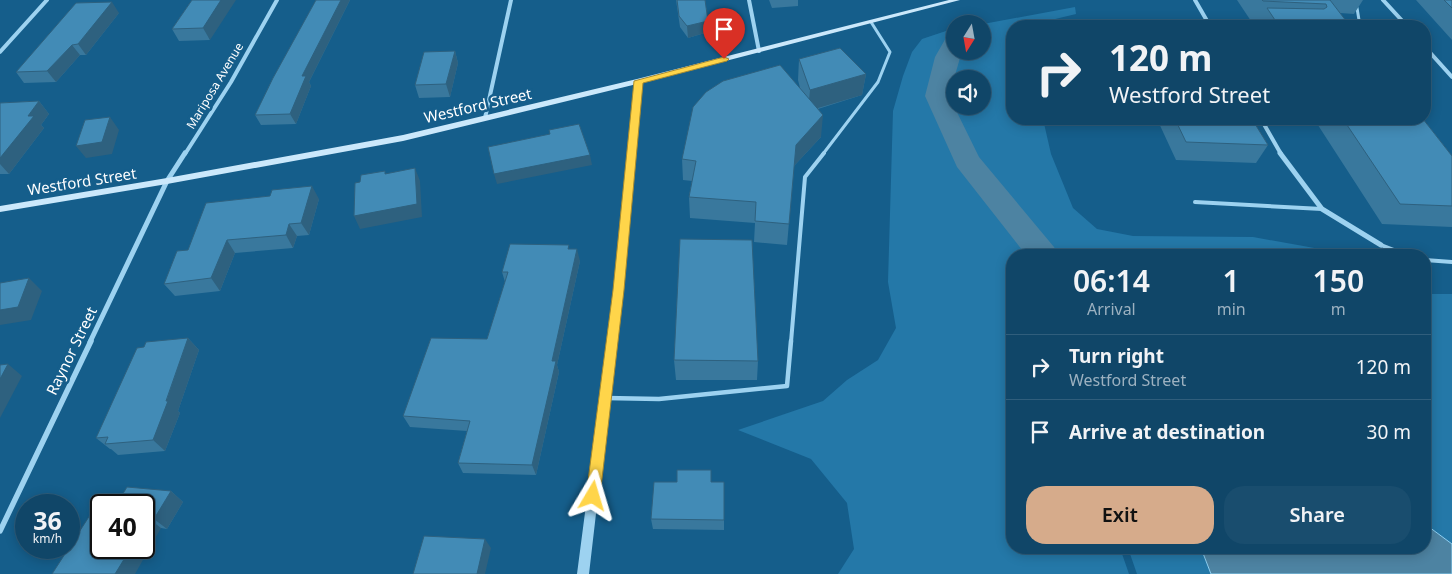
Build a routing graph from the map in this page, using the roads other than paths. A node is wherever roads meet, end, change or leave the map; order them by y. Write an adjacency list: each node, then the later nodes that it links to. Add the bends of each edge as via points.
1 (47, 0): 14 (street)
2 (277, 0): 20 (street, Mariposa Avenue, via 231,82)
3 (511, 0): 18 (street)
4 (749, 0): 13 (street)
5 (957, 0): 12 (main road, Westford Street)
6 (1195, 0): 9 (street)
7 (1350, 0): 10 (lane, via 1357,8)
8 (1383, 0): 11 (street)
9 (1206, 20)
10 (1359, 20)
11 (1401, 20)
12 (871, 22): 13 (main road, Westford Street); 28 (lane, via 890,52 878,82 805,177 787,386 659,399)
13 (759, 51): 17 (main road, Westford Street)
14 (0, 52)
15 (1431, 54): 16 (street)
16 (1452, 77)
17 (638, 81): 18 (main road, Westford Street); 28 (street)
18 (485, 118): 20 (main road, Westford Street, via 403,138)
19 (1264, 125): 23 (street, via 1285,161)
20 (167, 181): 22 (main road, Westford Street); 29 (street, Raynor Street)
21 (1195, 202): 23 (lane)
22 (0, 209)
23 (1322, 209): 24 (street)
24 (1381, 245): 25 (lane)
25 (1391, 249)
26 (1431, 260): 27 (lane)
27 (1452, 262)
28 (605, 398): 30 (street)
29 (0, 531)
30 (584, 574)

